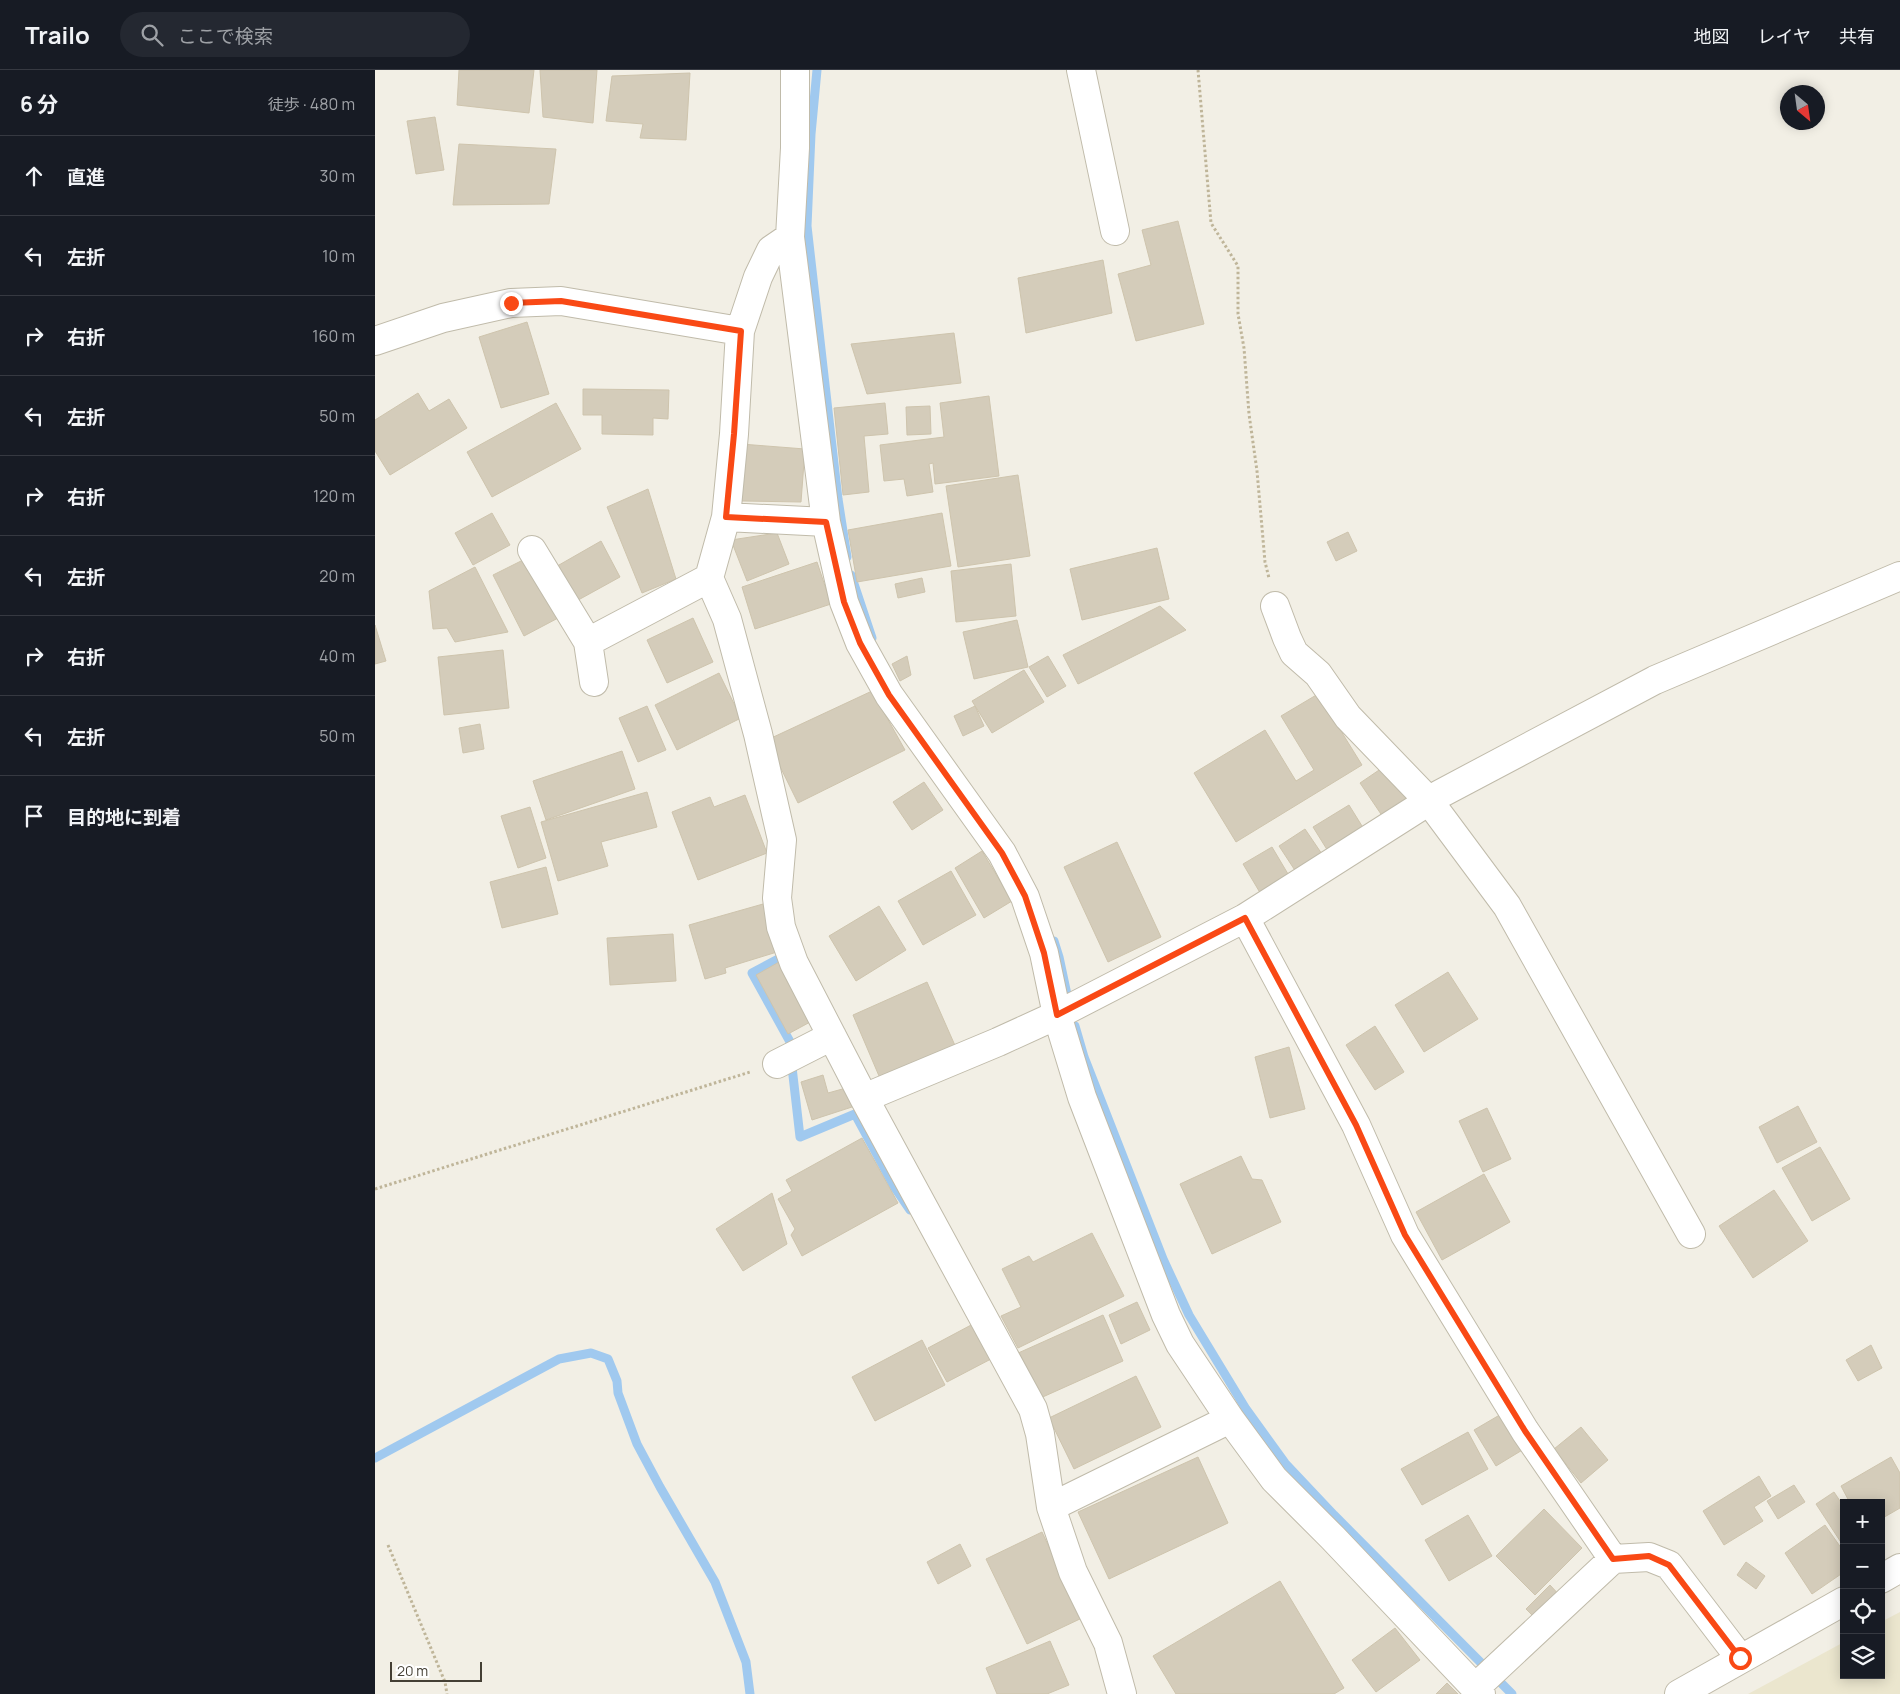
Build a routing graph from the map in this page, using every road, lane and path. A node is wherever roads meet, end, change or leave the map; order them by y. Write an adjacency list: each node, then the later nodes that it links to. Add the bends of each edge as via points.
1 (795, 70): 5 (street)
2 (1081, 70): 4 (street)
3 (1197, 70): 13 (path, via 1211,223 1238,266 1239,314 1265,562)
4 (1115, 231)
5 (790, 237): 6 (street, via 771,250 758,276); 9 (street)
6 (741, 331): 7 (street, via 561,301 511,303 443,318); 8 (street)
7 (375, 341)
8 (726, 517): 9 (street); 12 (street)
9 (826, 522): 18 (street, via 844,602 860,643 889,695 1002,853 1025,896 1044,953)
10 (532, 550): 14 (street)
11 (1900, 576): 16 (street, via 1655,680)
12 (709, 578): 14 (street); 19 (street, via 727,619 782,840 777,898 781,927 794,963)
13 (1275, 606): 16 (street, via 1294,652 1318,674 1348,717)
14 (588, 642): 15 (street)
15 (593, 682)
16 (1429, 801): 17 (street); 23 (street, via 1507,906)
17 (1245, 918): 18 (street); 27 (street, via 1356,1125 1405,1235 1525,1431)
18 (1057, 1015): 21 (street); 24 (street, via 1082,1097 1166,1315 1180,1344)
19 (832, 1036): 20 (street); 21 (street)
20 (777, 1064): 22 (path)
21 (864, 1098): 25 (street, via 1033,1409)
22 (375, 1189)
23 (1691, 1234)
24 (1230, 1419): 25 (street); 32 (street, via 1274,1479)
25 (1051, 1508): 34 (street, via 1073,1572 1108,1643)
26 (388, 1545): 33 (path, via 445,1682)
27 (1613, 1559): 31 (street, via 1649,1556 1669,1565); 32 (street, via 1505,1660)
28 (1900, 1568): 29 (street)
29 (1885, 1577)
30 (1840, 1603): 31 (street)
31 (1740, 1658): 35 (street)
32 (1478, 1691)
33 (447, 1694)
34 (1122, 1694)
35 (1679, 1694)

